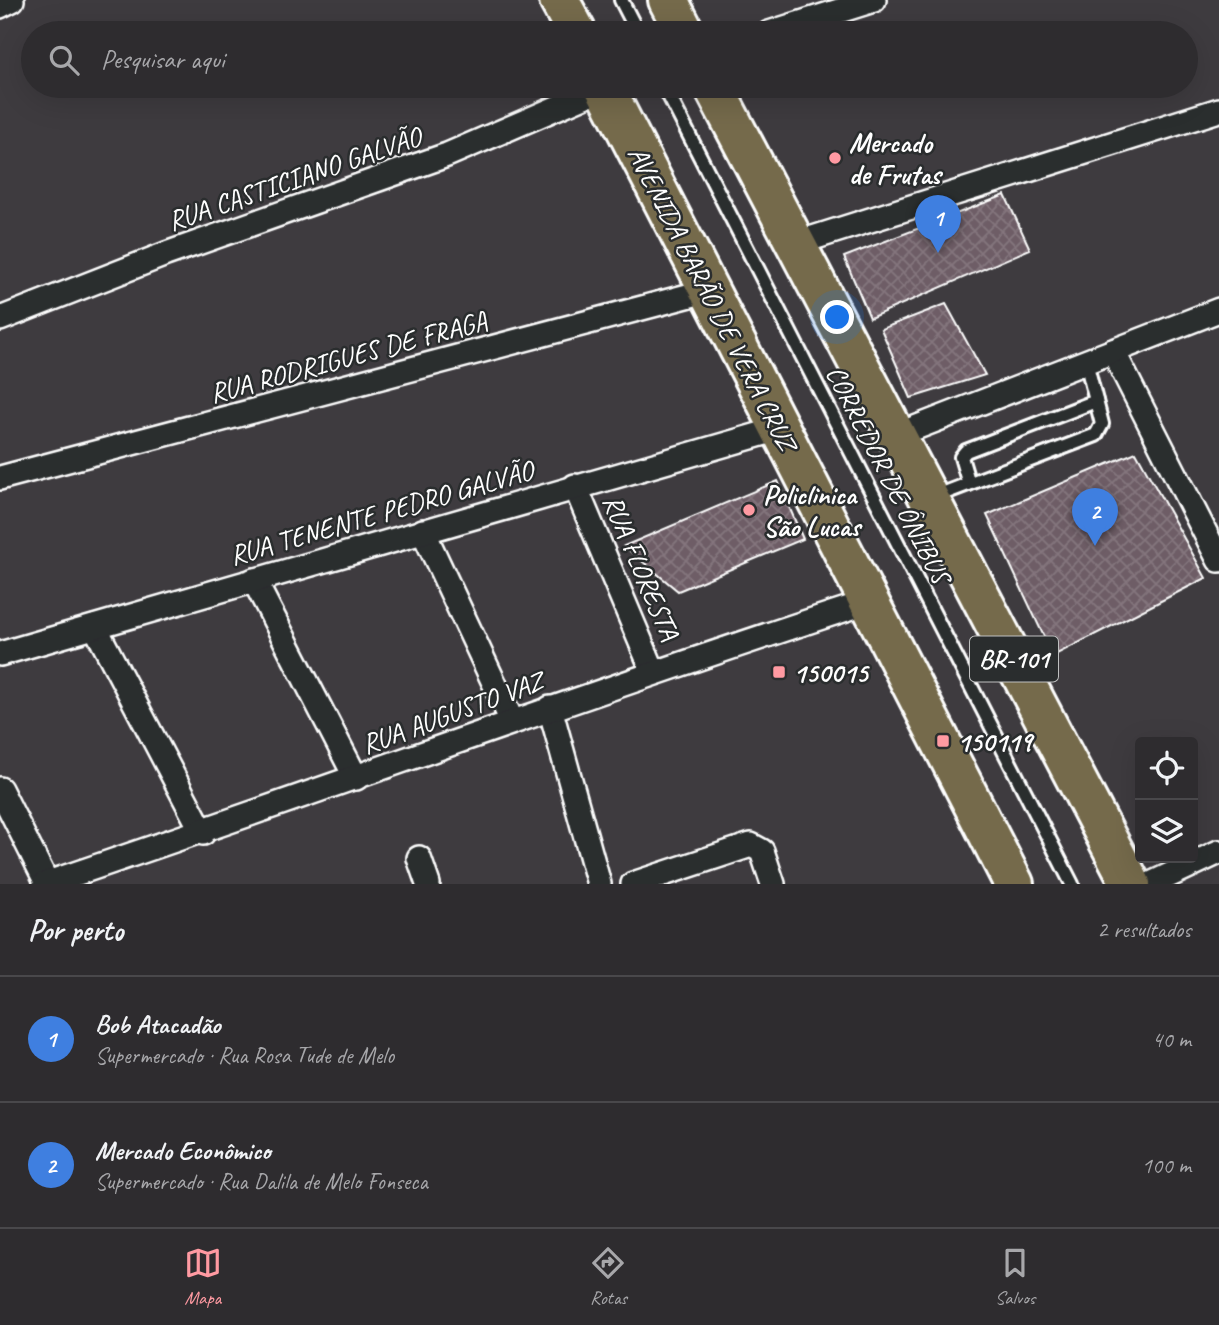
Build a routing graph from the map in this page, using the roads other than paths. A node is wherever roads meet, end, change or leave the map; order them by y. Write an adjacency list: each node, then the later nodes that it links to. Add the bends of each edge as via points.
1 (12, 0): 6 (street)
2 (559, 0): 7 (highway)
3 (621, 0): 8 (lane)
4 (668, 0): 9 (highway)
5 (874, 0): 10 (street)
6 (0, 6)
7 (570, 21)
8 (632, 21)
9 (679, 21)
10 (807, 21)
11 (579, 98): 19 (street, RUA CASTICIANO GALVÃO, via 447,155 166,254)
12 (610, 98): 17 (highway, AVENIDA BARÃO DE VERA CRUZ)
13 (670, 98): 49 (lane, CORREDOR DE ÔNIBUS)
14 (719, 98): 16 (highway, BR-101)
15 (1219, 110): 16 (street)
16 (797, 243): 24 (highway, BR-101)
17 (710, 290): 23 (highway, AVENIDA BARÃO DE VERA CRUZ); 25 (street, RUA RODRIGUES DE FRAGA)
18 (1219, 310): 20 (street)
19 (0, 319)
20 (1113, 351): 21 (street); 30 (street)
21 (1086, 362): 22 (lane); 24 (street)
22 (1096, 401): 26 (lane, via 1102,428 1096,435); 26 (lane, via 966,451 961,457)
23 (779, 429): 27 (street, RUA TENENTE PEDRO GALVÃO); 32 (highway, AVENIDA BARÃO DE VERA CRUZ)
24 (897, 435): 28 (highway, BR-101)
25 (0, 478)
26 (968, 484): 28 (lane)
27 (575, 486): 29 (street, RUA TENENTE PEDRO GALVÃO); 35 (street, RUA FLORESTA)
28 (930, 498): 50 (highway, BR-101)
29 (423, 531): 31 (street, RUA TENENTE PEDRO GALVÃO); 37 (street)
30 (1219, 560)
31 (254, 580): 33 (street, RUA TENENTE PEDRO GALVÃO); 38 (street)
32 (868, 602): 35 (street, RUA AUGUSTO VAZ); 48 (highway, AVENIDA BARÃO DE VERA CRUZ)
33 (95, 627): 34 (street, RUA TENENTE PEDRO GALVÃO); 40 (street)
34 (0, 654)
35 (653, 671): 36 (street, RUA AUGUSTO VAZ)
36 (550, 708): 37 (street, RUA AUGUSTO VAZ); 45 (street)
37 (513, 721): 38 (street, RUA AUGUSTO VAZ)
38 (356, 778): 40 (street, RUA AUGUSTO VAZ)
39 (0, 789): 43 (street)
40 (203, 833): 43 (street, RUA AUGUSTO VAZ)
41 (1219, 852): 51 (street)
42 (419, 858): 44 (street)
43 (52, 883)
44 (428, 884)
45 (599, 884)
46 (633, 884): 47 (street, via 744,847 760,847)
47 (773, 884)
48 (1014, 884)
49 (1072, 884)
50 (1131, 884)
51 (1151, 884)

